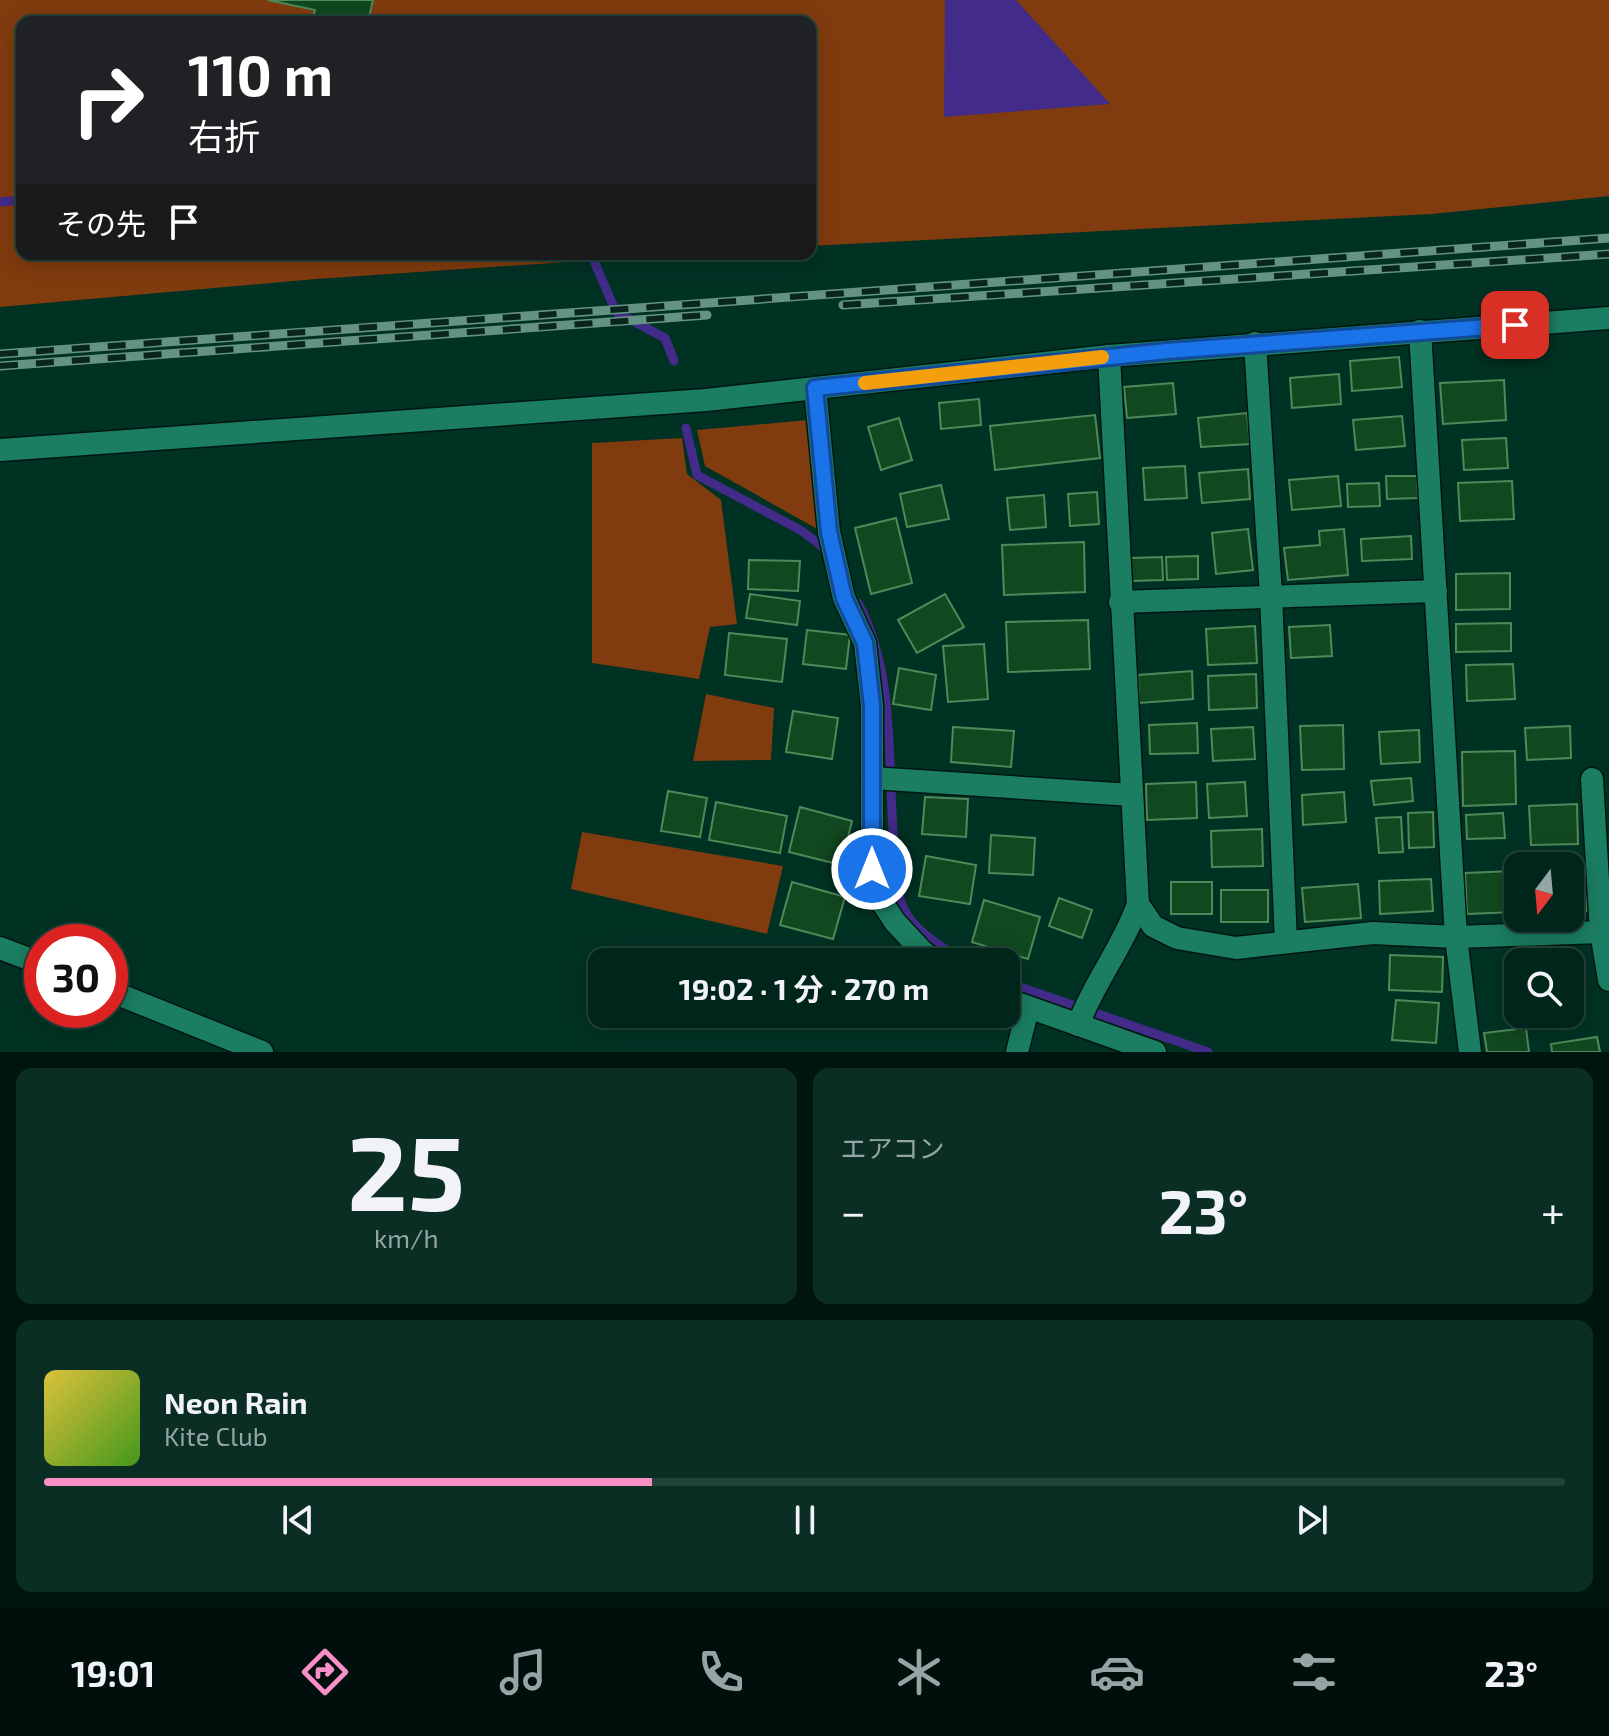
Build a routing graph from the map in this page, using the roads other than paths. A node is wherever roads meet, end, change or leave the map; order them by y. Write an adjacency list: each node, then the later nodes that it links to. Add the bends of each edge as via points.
1 (1609, 318): 2 (street)
2 (1420, 331): 3 (street); 7 (street)
3 (1255, 343): 4 (street); 8 (street)
4 (1109, 356): 5 (street); 9 (street)
5 (815, 388): 6 (street); 10 (street, via 829,532 844,598 865,643)
6 (0, 450)
7 (1436, 591): 8 (street); 15 (street)
8 (1271, 595): 9 (street); 16 (street)
9 (1120, 602): 12 (street)
10 (872, 778): 12 (street); 18 (street, via 872,869 878,896)
11 (1592, 779): 14 (street)
12 (1132, 795): 13 (street)
13 (1138, 904): 16 (street, via 1153,926 1177,938 1236,948); 24 (street)
14 (1601, 932): 15 (street); 20 (street)
15 (1456, 937): 16 (street, via 1373,933); 28 (street)
16 (1286, 942)
17 (0, 948): 19 (street)
18 (919, 948)
19 (24, 957)
20 (1608, 966)
21 (128, 998): 25 (street)
22 (1020, 1005): 23 (street)
23 (1028, 1008): 24 (street); 26 (street)
24 (1078, 1025): 27 (street)
25 (262, 1052)
26 (1017, 1052)
27 (1155, 1052)
28 (1470, 1052)

